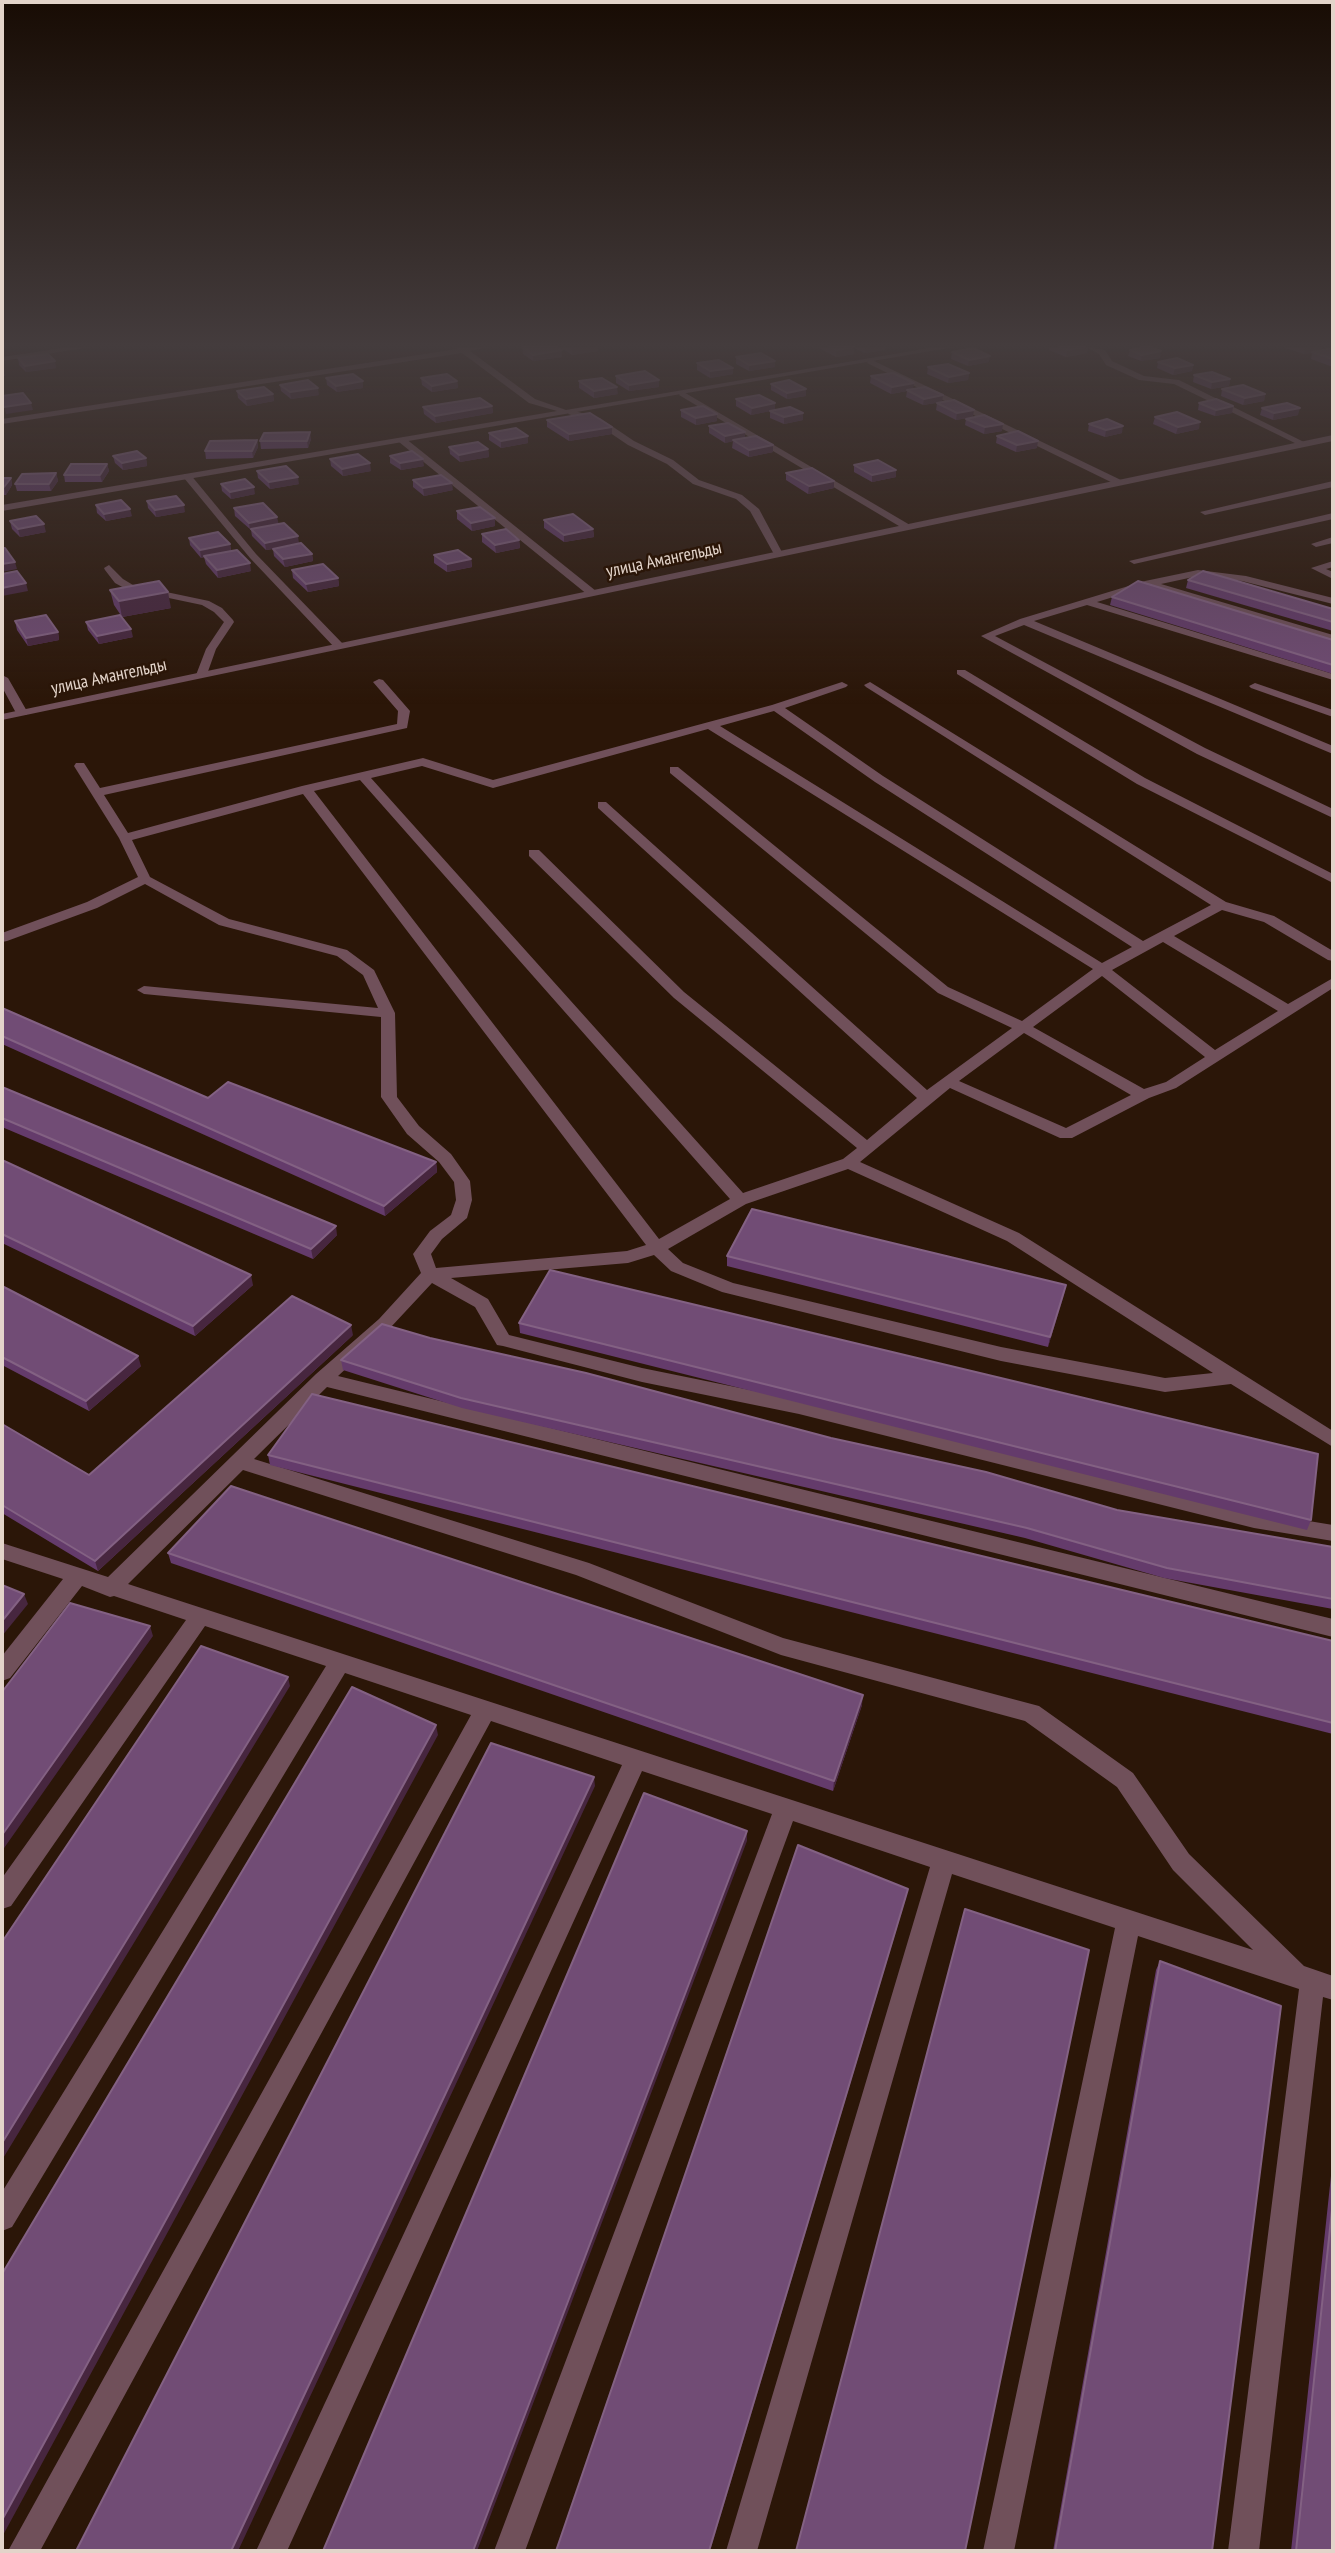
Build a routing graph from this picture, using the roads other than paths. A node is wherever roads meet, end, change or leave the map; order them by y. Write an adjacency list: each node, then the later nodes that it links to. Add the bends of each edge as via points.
1 (246, 466): 7 (street)
2 (434, 466): 22 (street)
3 (675, 466): 16 (street, via 696,482 739,497 754,509)
4 (805, 466): 13 (street)
5 (1085, 466): 8 (street)
6 (1200, 466): 8 (street, улица Амангельды)
7 (187, 476): 10 (street); 27 (street, via 253,556)
8 (1120, 483): 13 (street, улица Амангельды)
9 (1333, 484): 11 (street)
10 (2, 508)
11 (1205, 512)
12 (1333, 516): 17 (street)
13 (907, 527): 16 (street, улица Амангельды)
14 (1333, 540): 15 (street)
15 (1316, 544)
16 (778, 554): 22 (street, улица Амангельды)
17 (1134, 561)
18 (1333, 564): 20 (street, via 1316,568)
19 (110, 568): 29 (street, via 130,587 205,603 229,622)
20 (1333, 576)
21 (1149, 583): 23 (street, via 1198,573 1242,578); 24 (street); 26 (street)
22 (592, 593): 27 (street, улица Амангельды)
23 (1333, 601)
24 (1090, 603): 25 (street); 30 (street)
25 (1024, 621): 41 (street); 48 (street, via 986,636 1201,751)
26 (1333, 638)
27 (339, 646): 29 (street, улица Амангельды)
28 (961, 672): 52 (street, via 1141,780)
29 (201, 675): 37 (street, улица Амангельды)
30 (1333, 677)
31 (2, 678): 37 (street)
32 (379, 682): 46 (street, via 404,710 404,726)
33 (842, 685): 36 (street)
34 (870, 685): 53 (street)
35 (1255, 686): 38 (street)
36 (776, 707): 40 (street); 56 (street, via 879,779)
37 (22, 713): 39 (street, улица Амангельды)
38 (1333, 715)
39 (2, 718)
40 (710, 725): 44 (street, via 493,784 423,762); 58 (street)
41 (1333, 750)
42 (80, 766): 46 (street)
43 (674, 771): 63 (street, via 943,990)
44 (363, 776): 45 (street); 70 (street)
45 (306, 789): 49 (street); 71 (street)
46 (96, 793): 49 (street)
47 (601, 805): 67 (street)
48 (1333, 814)
49 (125, 838): 51 (street)
50 (534, 853): 68 (street, via 679,995)
51 (145, 879): 55 (street, via 92,905); 62 (street, via 224,922 342,953 369,973)
52 (1333, 879)
53 (1221, 905): 54 (street); 57 (street, via 1269,919)
54 (1164, 936): 56 (street); 61 (street)
55 (2, 938)
56 (1142, 947): 58 (street)
57 (1333, 957)
58 (1102, 969): 63 (street); 64 (street)
59 (1333, 982): 61 (street)
60 (144, 990): 62 (street)
61 (1287, 1010): 64 (street)
62 (388, 1013): 72 (street, via 389,1097 413,1130 445,1158 462,1181 464,1200 459,1218 436,1235 422,1254)
63 (1023, 1027): 65 (street); 66 (street)
64 (1216, 1058): 66 (street, via 1171,1085)
65 (949, 1082): 66 (street, via 1066,1134); 67 (street)
66 (1143, 1095)
67 (926, 1098): 68 (street)
68 (867, 1148): 69 (street)
69 (849, 1163): 70 (street); 73 (street, via 1013,1237)
70 (740, 1200): 71 (street)
71 (657, 1248): 72 (street, via 628,1257); 73 (street, via 677,1267 728,1288 1001,1354 1165,1385)
72 (430, 1275): 74 (street, via 386,1323); 77 (street, via 482,1303 503,1340 642,1375 800,1407 1254,1520)
73 (1235, 1377): 75 (street)
74 (323, 1379): 76 (street); 82 (street)
75 (1333, 1440)
76 (241, 1462): 80 (street); 91 (street, via 582,1569 781,1646 1031,1713 1125,1780 1181,1862)
77 (1333, 1533)
78 (2, 1551): 79 (street)
79 (76, 1578): 80 (street); 84 (street)
80 (110, 1589): 81 (street)
81 (200, 1618): 83 (street); 89 (street)
82 (1333, 1628)
83 (339, 1664): 85 (street); 92 (street)
84 (2, 1672)
85 (485, 1712): 86 (street); 93 (street)
86 (636, 1760): 87 (street); 94 (street)
87 (786, 1809): 88 (street); 95 (street)
88 (944, 1861): 90 (street); 96 (street)
89 (2, 1898)
90 (1129, 1921): 91 (street); 97 (street)
91 (1314, 1981): 98 (street)
92 (2, 2217)
93 (23, 2551)
94 (271, 2551)
95 (509, 2551)
96 (741, 2551)
97 (998, 2551)
98 (1244, 2551)

